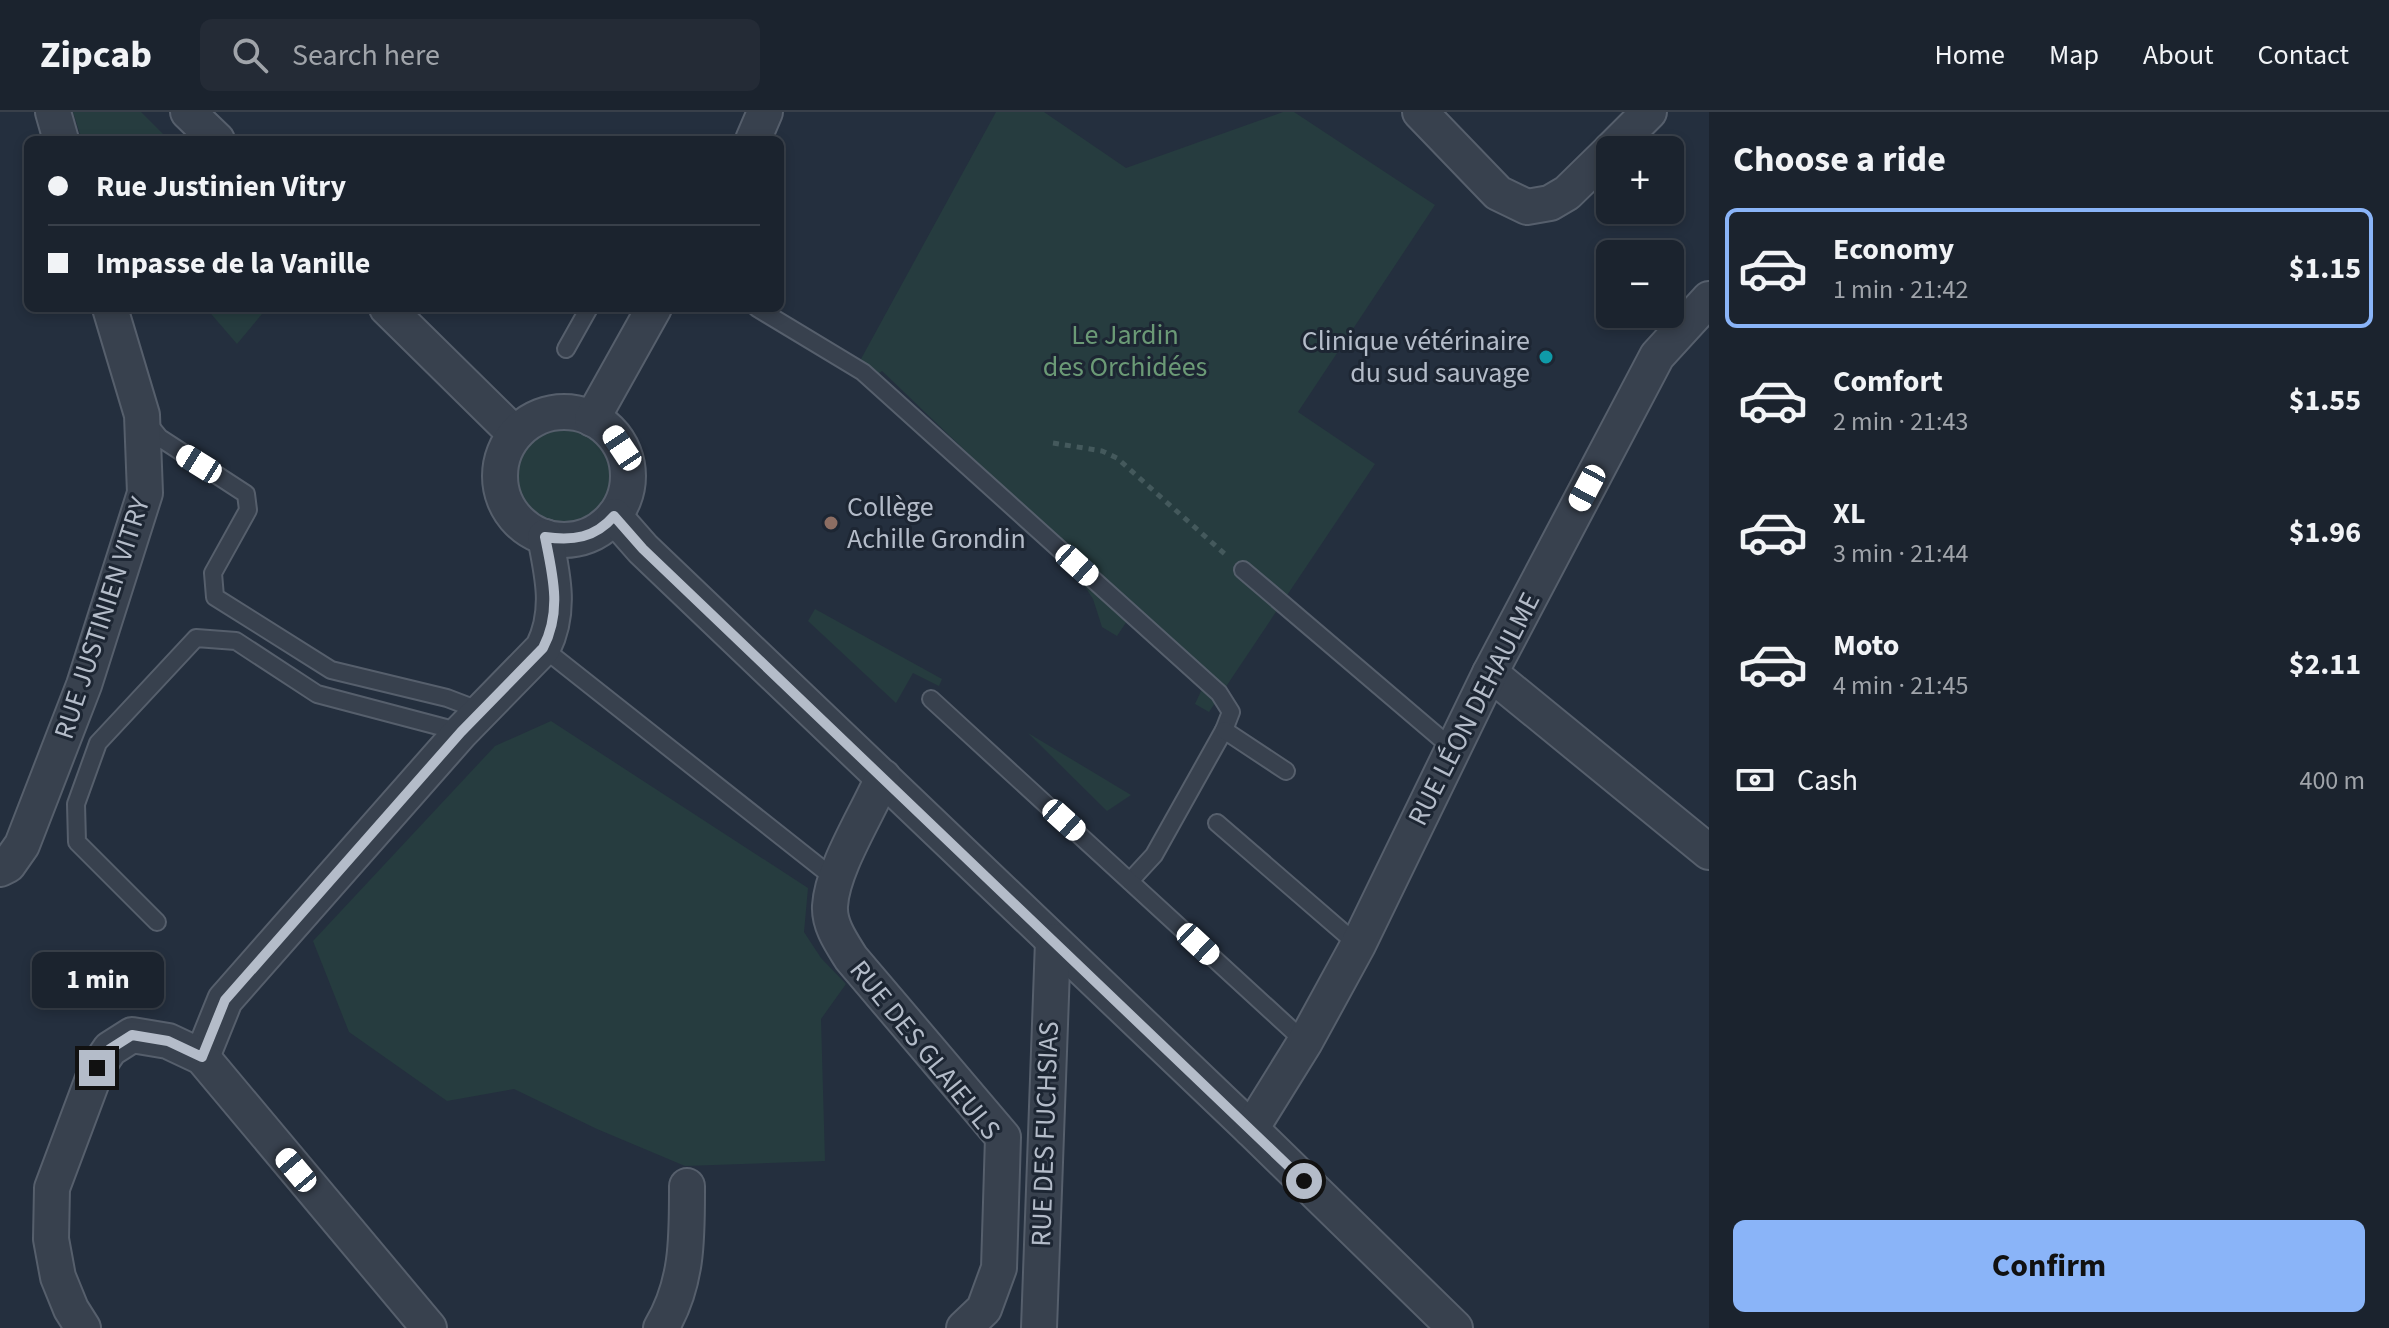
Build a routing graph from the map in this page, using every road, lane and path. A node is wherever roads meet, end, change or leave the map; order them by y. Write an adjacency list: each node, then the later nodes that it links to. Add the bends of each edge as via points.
1 (53, 112): 6 (street)
2 (188, 112): 7 (street)
3 (765, 112): 8 (street)
4 (1420, 112): 10 (street, via 1498,193 1527,207 1567,193)
5 (1649, 112): 9 (street)
6 (60, 136)
7 (213, 136)
8 (755, 136)
9 (1624, 136)
10 (1596, 164)
11 (1709, 299): 26 (street, RUE LÉON DEHAULME, via 1657,356)
12 (111, 312): 18 (street, RUE JUSTINIEN VITRY)
13 (391, 312): 20 (street)
14 (587, 312): 17 (lane)
15 (652, 312): 19 (street)
16 (764, 312): 29 (lane, via 863,372 1208,682 1231,712)
17 (566, 349)
18 (142, 415): 28 (lane, via 160,438 246,494 248,510 213,573 215,597 331,670 447,698); 35 (street, RUE JUSTINIEN VITRY, via 145,493 73,714 22,845)
19 (592, 419): 20 (street, via 572,412 551,413 531,420); 22 (street, via 610,431 628,468 627,490)
20 (515, 434): 23 (street, via 504,452 503,494 511,513)
21 (1053, 443): 24 (path, via 1117,458)
22 (614, 516): 23 (street, via 587,536); 32 (street)
23 (545, 537): 25 (street, via 556,601)
24 (1243, 570): 30 (lane)
25 (543, 648): 28 (street); 36 (lane)
26 (1490, 673): 30 (street, RUE LÉON DEHAULME); 34 (street)
27 (931, 699): 37 (lane)
28 (471, 721): 38 (lane, via 317,694 236,641 196,638 98,743 76,804 77,842); 42 (street, via 225,1000)
29 (1224, 730): 31 (lane); 37 (lane, via 1154,855)
30 (1453, 749): 40 (street, RUE LÉON DEHAULME)
31 (1286, 771)
32 (883, 777): 36 (street, RUE DES GLAIEULS); 39 (street)
33 (1217, 823): 40 (lane)
34 (1709, 852)
35 (0, 869)
36 (835, 879): 45 (street, RUE DES GLAIEULS, via 829,908 835,933 851,958)
37 (1130, 881): 41 (lane)
38 (157, 922)
39 (1053, 941): 43 (street, RUE DES FUCHSIAS); 44 (street)
40 (1358, 945): 41 (street, RUE LÉON DEHAULME)
41 (1305, 1042): 44 (street, RUE LÉON DEHAULME)
42 (202, 1057): 47 (street, via 168,1041 132,1035 110,1049 97,1068 52,1188 51,1239 58,1277); 48 (street)
43 (1045, 1123): 45 (street); 51 (street, RUE DES FUCHSIAS)
44 (1251, 1129): 52 (street)
45 (1003, 1137): 50 (street, RUE DES GLAIEULS, via 999,1268 984,1309)
46 (687, 1186): 49 (street, via 681,1286)
47 (83, 1328)
48 (429, 1328)
49 (661, 1328)
50 (964, 1328)
51 (1039, 1328)
52 (1455, 1328)

